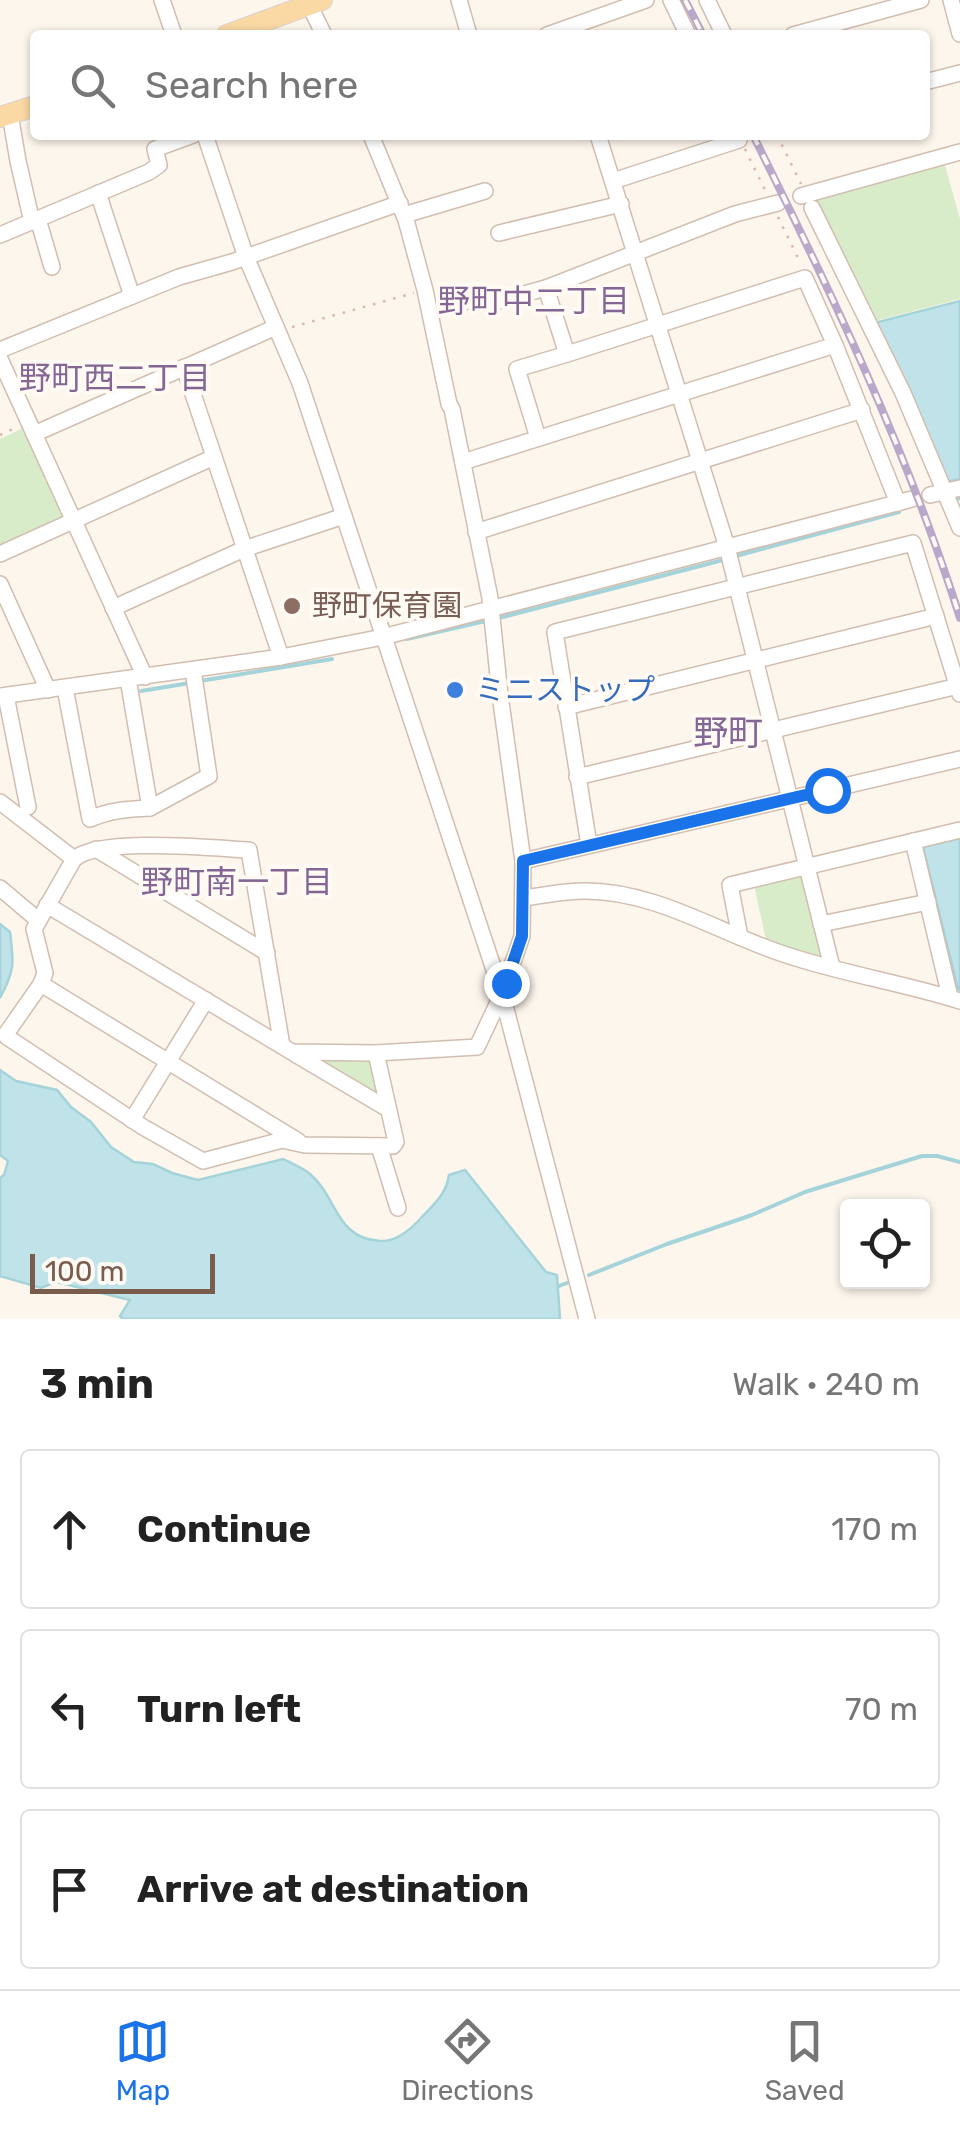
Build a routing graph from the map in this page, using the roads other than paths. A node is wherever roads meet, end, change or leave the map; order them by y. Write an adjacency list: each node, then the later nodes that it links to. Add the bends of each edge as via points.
1 (162, 0): 9 (street)
2 (459, 0): 12 (street)
3 (646, 0): 13 (street)
4 (670, 0): 14 (street)
5 (706, 0): 15 (street)
6 (920, 0): 16 (street)
7 (951, 0): 17 (street)
8 (313, 1): 10 (main road); 11 (street)
9 (172, 30)
10 (240, 30)
11 (322, 30)
12 (468, 30)
13 (571, 30)
14 (685, 30)
15 (721, 30)
16 (811, 30)
17 (960, 34)
18 (960, 73): 19 (street)
19 (930, 81)
20 (30, 108): 21 (main road)
21 (5, 116): 34 (street)
22 (179, 140): 30 (street, via 155,149 159,165 149,172)
23 (207, 140): 38 (street)
24 (373, 140): 33 (street)
25 (600, 140): 28 (street)
26 (731, 140): 28 (street)
27 (960, 152): 57 (street, via 805,196)
28 (613, 181): 31 (street)
29 (485, 190): 33 (street)
30 (98, 193): 34 (street); 41 (street)
31 (621, 204): 35 (street); 37 (street)
32 (775, 204): 37 (street)
33 (402, 209): 38 (street); 55 (street)
34 (35, 220): 36 (street); 39 (street)
35 (500, 233)
36 (0, 236)
37 (635, 252): 40 (street); 43 (street)
38 (246, 257): 41 (street); 44 (street)
39 (52, 266)
40 (546, 288): 42 (street); 47 (street)
41 (132, 296): 46 (street)
42 (498, 301)
43 (658, 325): 45 (street, via 806,278); 47 (street); 50 (street)
44 (277, 329): 49 (street); 58 (street)
45 (835, 345): 50 (street); 51 (street)
46 (0, 350)
47 (566, 354): 53 (street, via 516,369)
48 (0, 359): 52 (street)
49 (184, 366): 52 (street); 54 (street)
50 (680, 394): 53 (street); 56 (street)
51 (862, 410): 56 (street); 64 (street, via 905,501)
52 (32, 428): 59 (street)
53 (538, 438): 55 (street)
54 (214, 458): 59 (street); 62 (street)
55 (463, 462): 61 (street)
56 (701, 462): 61 (street); 64 (street)
57 (945, 491): 60 (street)
58 (344, 516): 62 (street); 70 (street)
59 (75, 521): 63 (street); 67 (street)
60 (960, 528)
61 (476, 532): 68 (street)
62 (244, 549): 67 (street); 71 (street)
63 (0, 554)
64 (729, 554): 66 (street); 68 (street)
65 (0, 584): 77 (street)
66 (738, 587): 69 (street, via 912,543); 72 (street); 79 (street, via 555,632)
67 (114, 608): 73 (street)
68 (492, 616): 70 (street); 92 (street)
69 (936, 616): 72 (street); 76 (street)
70 (383, 637): 71 (street); 104 (street)
71 (281, 656): 74 (street)
72 (756, 661): 79 (street); 80 (street)
73 (137, 678): 74 (street); 75 (street); 86 (street)
74 (194, 678): 86 (street, via 209,776)
75 (66, 688): 77 (street); 86 (street, via 90,819)
76 (959, 689): 80 (street)
77 (48, 690): 78 (street)
78 (3, 696): 85 (street)
79 (566, 707): 82 (street)
80 (773, 730): 82 (street); 83 (street)
81 (960, 759): 83 (street)
82 (577, 777): 89 (street)
83 (790, 799): 89 (street); 93 (street)
84 (0, 802): 91 (street)
85 (28, 807)
86 (150, 808)
87 (960, 830): 88 (street)
88 (913, 842): 93 (street); 96 (street)
89 (589, 846): 92 (street)
90 (96, 849): 91 (street); 101 (street); 101 (street, via 248,850)
91 (74, 859): 97 (street)
92 (523, 861): 95 (street)
93 (807, 867): 99 (street); 100 (street, via 730,885)
94 (0, 888): 98 (street)
95 (524, 898): 100 (street, via 611,894); 104 (street, via 522,936)
96 (928, 902): 99 (street); 105 (street)
97 (47, 905): 98 (street); 106 (street)
98 (38, 920): 103 (street)
99 (822, 924): 102 (street)
100 (740, 937): 102 (street)
101 (267, 953): 107 (street)
102 (832, 967): 105 (street)
103 (41, 984): 109 (street); 111 (street, via 7,1038)
104 (502, 994): 108 (street, via 476,1047); 115 (street)
105 (955, 999)
106 (206, 1000): 107 (street); 109 (street)
107 (287, 1049): 108 (street); 110 (street)
108 (376, 1052): 110 (street)
109 (169, 1062): 111 (street); 112 (street)
110 (388, 1109): 113 (street, via 396,1142)
111 (132, 1120): 112 (street, via 203,1161 282,1140)
112 (305, 1145): 113 (street)
113 (379, 1146): 114 (street)
114 (398, 1208)
115 (587, 1319)

